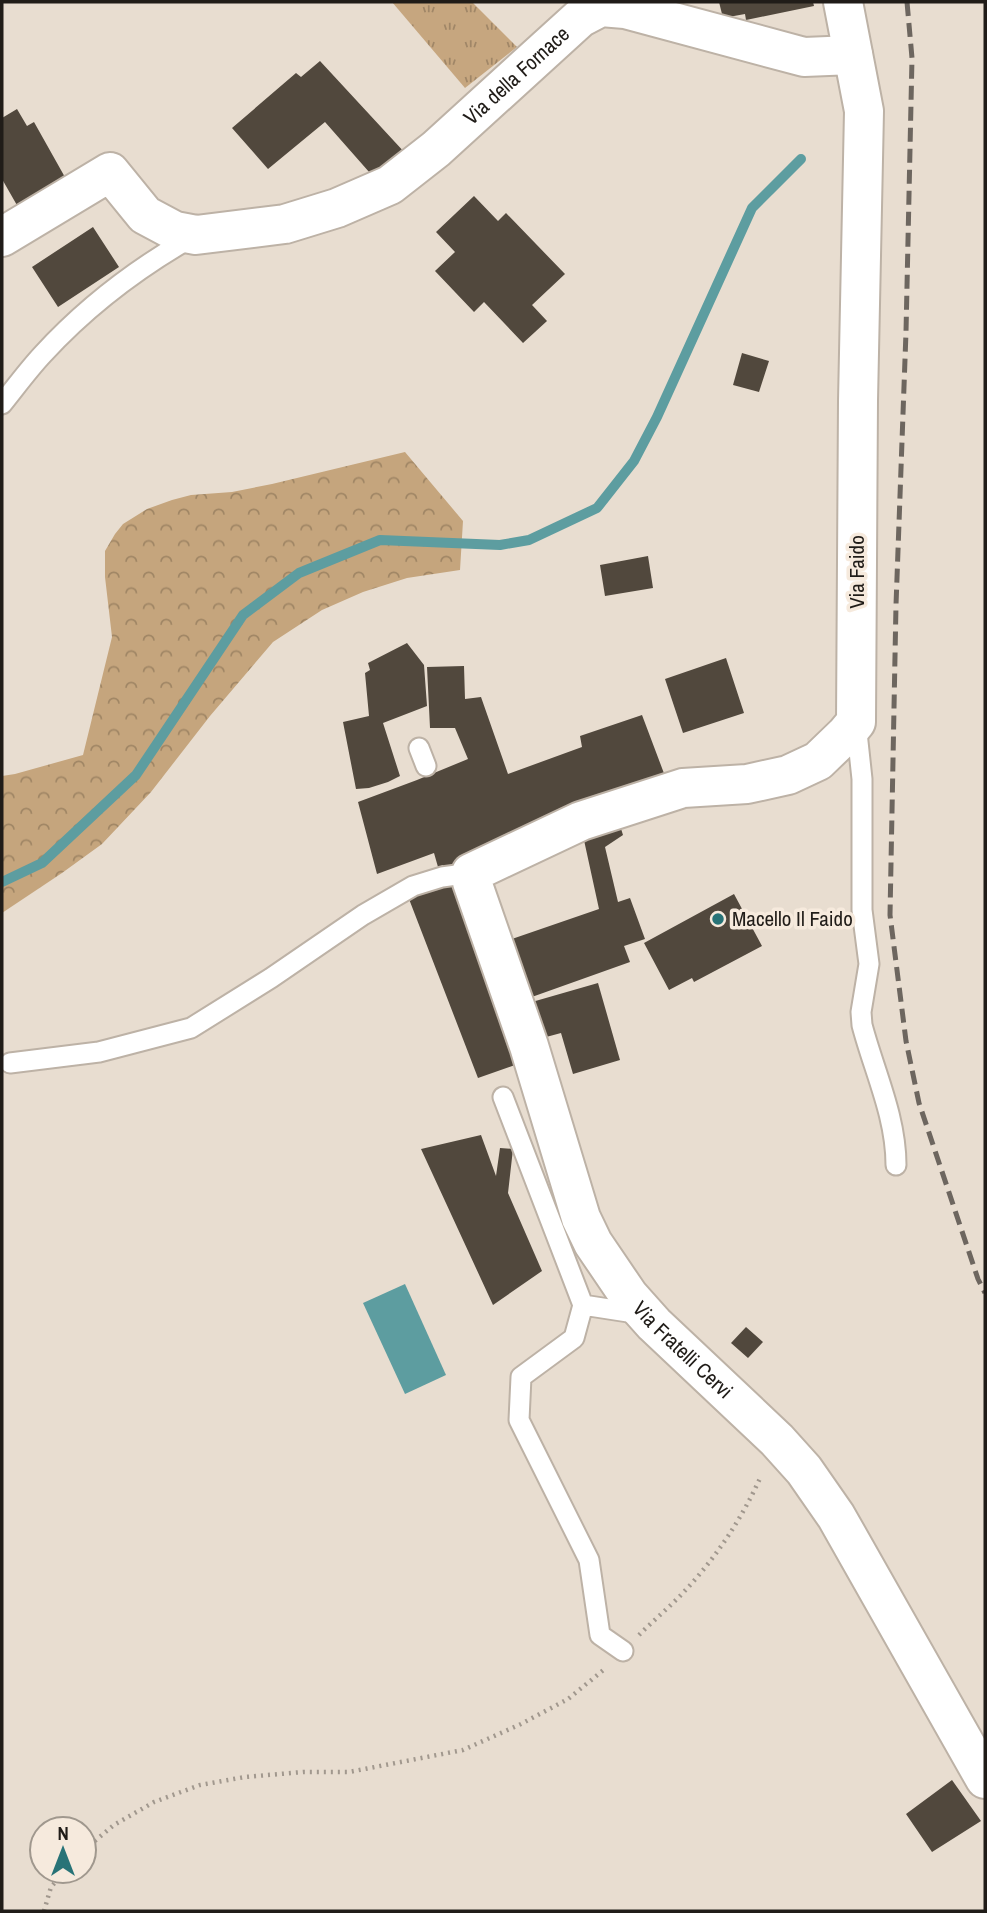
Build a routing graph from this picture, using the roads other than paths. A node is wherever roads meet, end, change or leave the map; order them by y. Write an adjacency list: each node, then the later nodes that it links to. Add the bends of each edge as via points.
1 (843, 2): 2 (street, Via Faido)
2 (853, 55): 3 (street, Via della Fornace, via 804,57 625,9 601,7 580,18 390,185 285,224); 6 (street, Via Faido, via 864,111)
3 (196, 235): 4 (street, Via della Fornace, via 175,231 145,215 110,172); 5 (lane, Via della Fornace, via 155,258 94,303 41,355)
4 (2, 237)
5 (2, 404)
6 (856, 722): 7 (street, via 818,761 788,775 747,784 683,788 581,821); 10 (lane, via 862,779 862,910 869,964 862,1025 889,1115)
7 (471, 873): 8 (lane, via 413,886 191,1028 99,1052); 12 (street, Via Fratelli Cervi, via 581,1218 607,1266)
8 (10, 1063)
9 (503, 1097): 11 (lane)
10 (896, 1165)
11 (583, 1305): 12 (lane); 13 (lane, via 574,1339 521,1377 519,1420 589,1560 600,1634)
12 (645, 1314): 14 (street, Via Fratelli Cervi, via 804,1470 836,1516)
13 (623, 1651)
14 (985, 1779)

